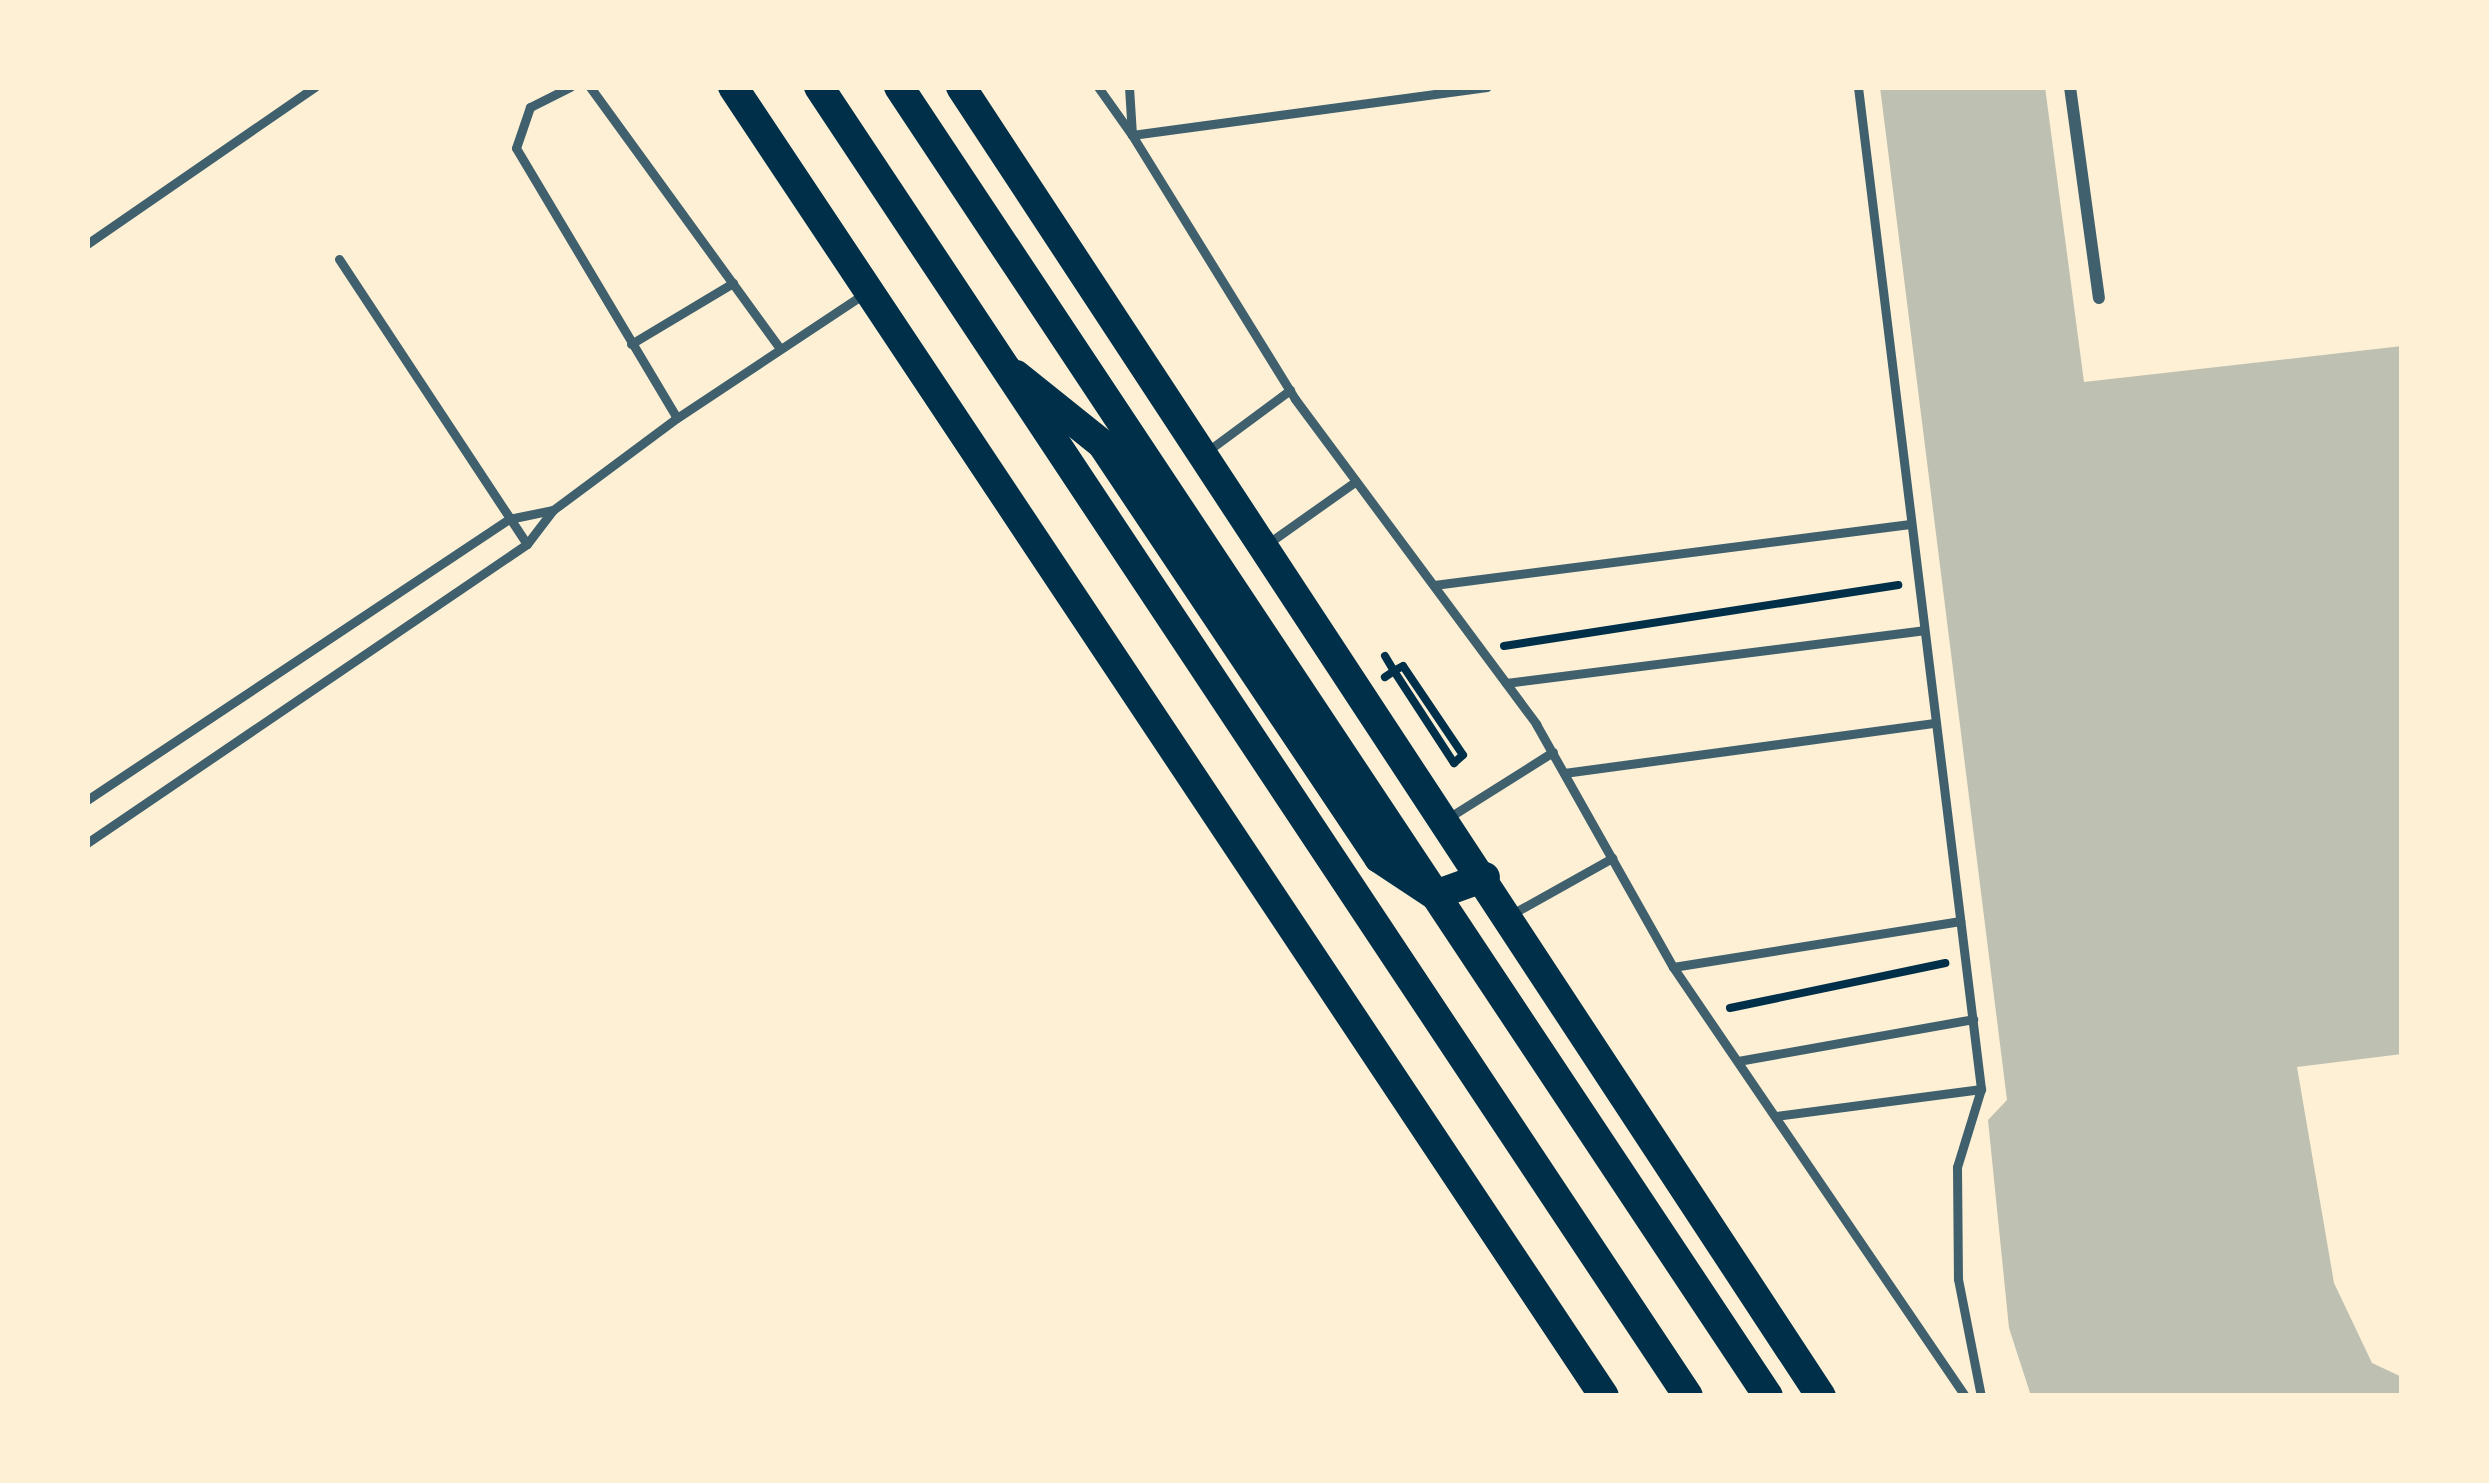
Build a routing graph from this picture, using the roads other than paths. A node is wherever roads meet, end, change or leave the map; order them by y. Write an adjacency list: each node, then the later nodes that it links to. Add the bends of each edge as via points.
1 (570, 87): 19 (lane, via 530,107 516,148)
2 (590, 87): 16 (lane)
3 (733, 87): 17 (main road)
4 (819, 87): 21 (main road)
5 (899, 87): 42 (main road)
6 (962, 87): 24 (main road)
7 (1098, 87): 13 (lane)
8 (1129, 87): 13 (lane)
9 (1487, 87): 13 (lane)
10 (1858, 87): 28 (lane)
11 (2070, 87): 18 (street)
12 (308, 89): 14 (lane)
13 (1132, 135): 22 (lane)
14 (87, 244)
15 (339, 259): 27 (lane)
16 (734, 283): 19 (lane); 20 (lane)
17 (867, 292): 20 (lane); 50 (main road)
18 (2099, 298)
19 (631, 344): 23 (lane)
20 (778, 346): 23 (lane)
21 (1006, 369): 42 (main road, via 1102,445 1379,858); 51 (main road)
22 (1290, 390): 24 (lane); 25 (lane)
23 (677, 418): 26 (lane)
24 (1204, 454): 30 (main road)
25 (1356, 481): 30 (lane); 31 (lane)
26 (553, 510): 27 (lane); 29 (lane)
27 (509, 519): 29 (lane); 37 (lane)
28 (1910, 524): 31 (lane); 32 (lane)
29 (527, 544): 39 (lane)
30 (1265, 546): 38 (main road)
31 (1434, 586): 33 (lane)
32 (1924, 630): 33 (lane); 34 (lane)
33 (1506, 683): 35 (lane)
34 (1935, 723): 36 (lane); 44 (lane)
35 (1553, 752): 36 (lane); 38 (lane)
36 (1564, 773): 40 (lane)
37 (87, 800)
38 (1448, 818): 41 (main road)
39 (87, 843)
40 (1612, 858): 43 (lane); 45 (lane)
41 (1485, 877): 42 (main road); 43 (main road)
42 (1436, 895): 52 (main road)
43 (1509, 915): 53 (main road)
44 (1960, 921): 45 (lane); 46 (lane)
45 (1673, 967): 47 (lane)
46 (1972, 1019): 47 (lane); 48 (lane)
47 (1738, 1060): 49 (lane)
48 (1982, 1089): 49 (lane); 55 (lane, via 1957,1167 1958,1279)
49 (1776, 1116): 54 (lane)
50 (1604, 1396)
51 (1688, 1396)
52 (1768, 1396)
53 (1822, 1396)
54 (1965, 1396)
55 (1981, 1396)

